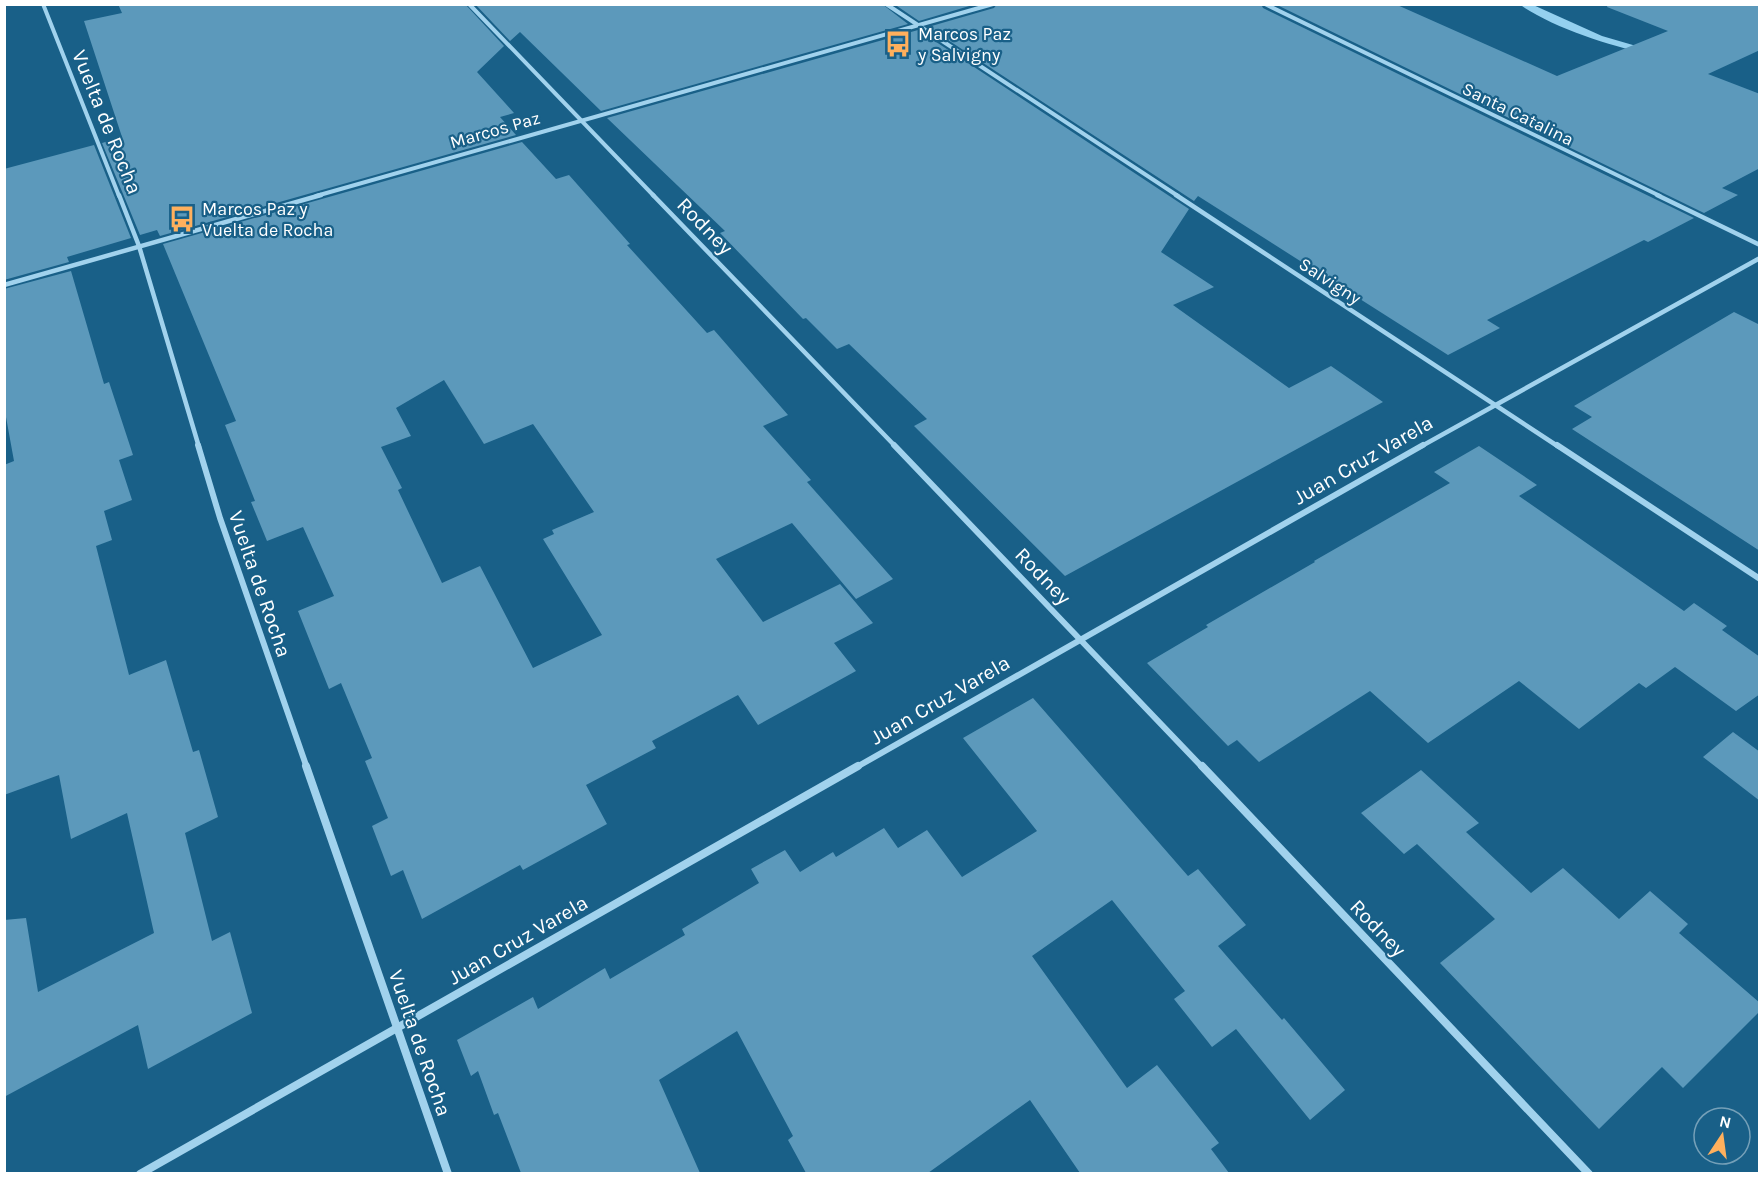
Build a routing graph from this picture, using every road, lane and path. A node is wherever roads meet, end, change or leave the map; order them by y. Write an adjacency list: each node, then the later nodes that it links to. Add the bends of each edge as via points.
1 (43, 4): 9 (street, Vuelta de Rocha)
2 (469, 4): 7 (street, Rodney)
3 (886, 4): 6 (street, Salvigny)
4 (993, 4): 6 (street, Marcos Paz)
5 (1265, 4): 8 (street, Santa Catalina)
6 (918, 26): 7 (street, Marcos Paz); 12 (street, Salvigny)
7 (580, 120): 9 (street, Marcos Paz); 14 (street, Rodney)
8 (1760, 245)
9 (139, 246): 11 (street, Marcos Paz); 15 (street, Vuelta de Rocha, via 220,518)
10 (1760, 258): 12 (street, Juan Cruz Varela)
11 (4, 285)
12 (1494, 405): 13 (street, Salvigny); 14 (street, Juan Cruz Varela)
13 (1760, 579)
14 (1081, 639): 15 (street, Juan Cruz Varela); 18 (street, Rodney)
15 (397, 1028): 16 (street, Juan Cruz Varela); 17 (street, Vuelta de Rocha)
16 (140, 1173)
17 (448, 1173)
18 (1589, 1173)

